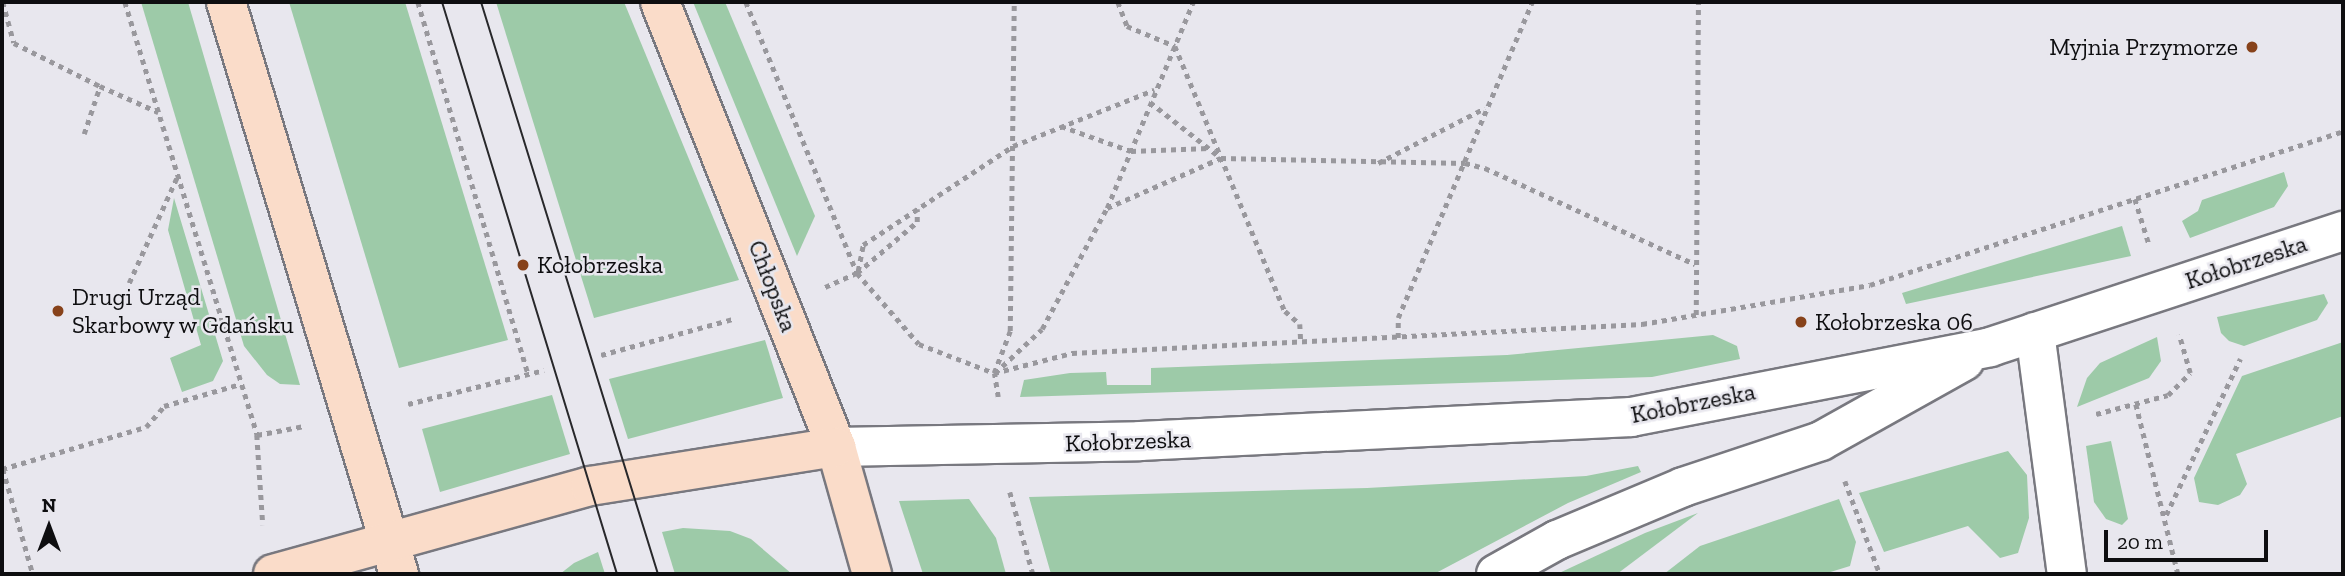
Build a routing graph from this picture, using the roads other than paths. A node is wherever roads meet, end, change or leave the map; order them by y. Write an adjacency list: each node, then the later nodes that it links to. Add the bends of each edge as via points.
1 (226, 2): 7 (main road)
2 (660, 2): 6 (main road, Chłopska)
3 (2343, 231): 4 (street, Kołobrzeska)
4 (2035, 332): 5 (street, Kołobrzeska); 11 (street)
5 (1990, 347): 6 (street, Kołobrzeska, via 1631,417 1140,442); 10 (street, Kołobrzeska, via 1821,440 1684,487 1557,540)
6 (836, 447): 7 (main road, Kołobrzeska, via 628,477); 9 (main road, Chłopska)
7 (394, 557): 8 (main road, Kołobrzeska)
8 (273, 574)
9 (872, 574)
10 (1496, 574)
11 (2067, 574)

